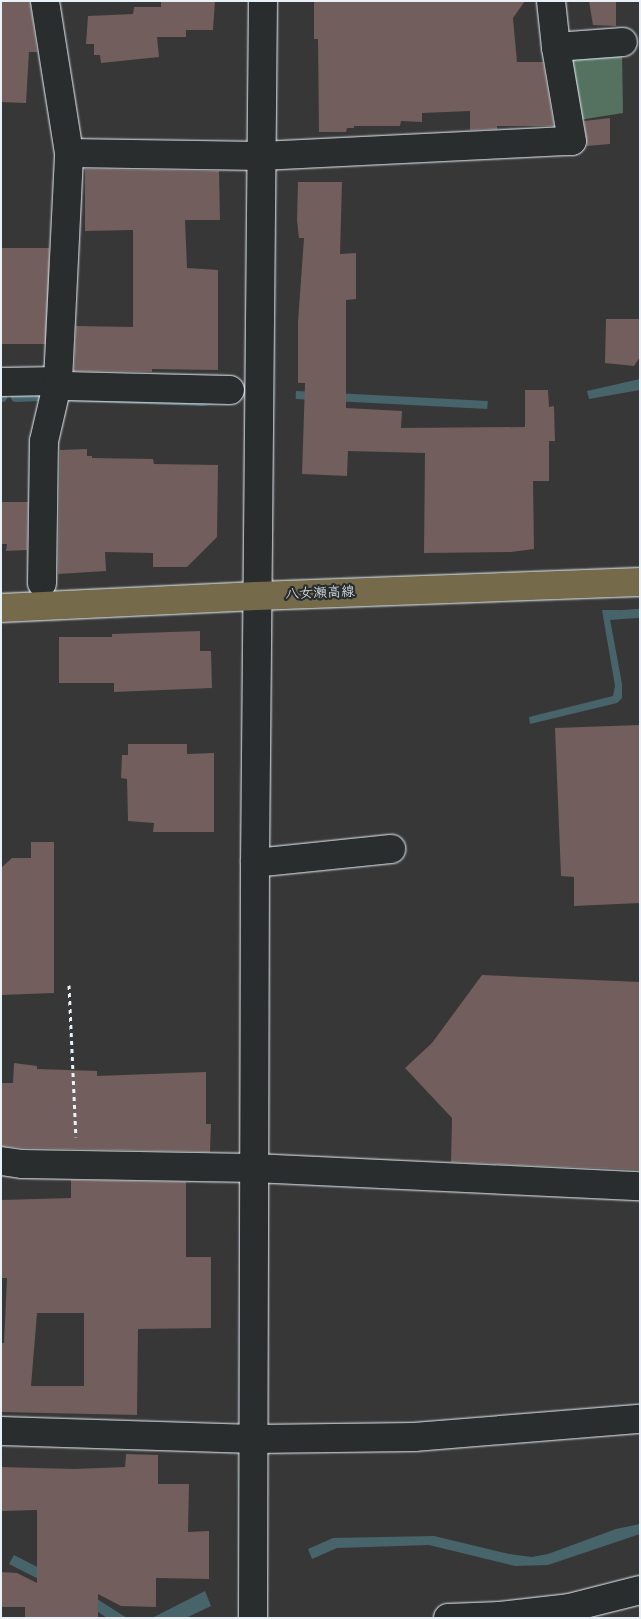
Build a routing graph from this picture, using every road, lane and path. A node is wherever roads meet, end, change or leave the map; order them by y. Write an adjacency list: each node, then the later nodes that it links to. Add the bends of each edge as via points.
1 (45, 1): 6 (street)
2 (262, 1): 7 (street)
3 (551, 1): 5 (street)
4 (623, 42): 5 (street)
5 (556, 47): 7 (street, via 572,141)
6 (69, 153): 7 (street); 9 (street)
7 (261, 156): 13 (street)
8 (1, 382): 9 (street)
9 (58, 382): 10 (street, via 64,386); 12 (street, via 44,441)
10 (230, 390)
11 (640, 582): 13 (main road, 八女瀬高線)
12 (42, 583)
13 (257, 596): 14 (main road, 八女瀬高線); 16 (street)
14 (1, 608)
15 (391, 849): 16 (street)
16 (255, 863): 20 (street)
17 (69, 985): 19 (path)
18 (1, 1161): 19 (street)
19 (77, 1165): 20 (street)
20 (254, 1168): 21 (street); 24 (street)
21 (640, 1186)
22 (640, 1419): 24 (street, via 414,1437)
23 (1, 1431): 24 (street)
24 (254, 1439): 26 (street)
25 (640, 1590): 27 (street, via 570,1608)
26 (253, 1618)
27 (448, 1618)

